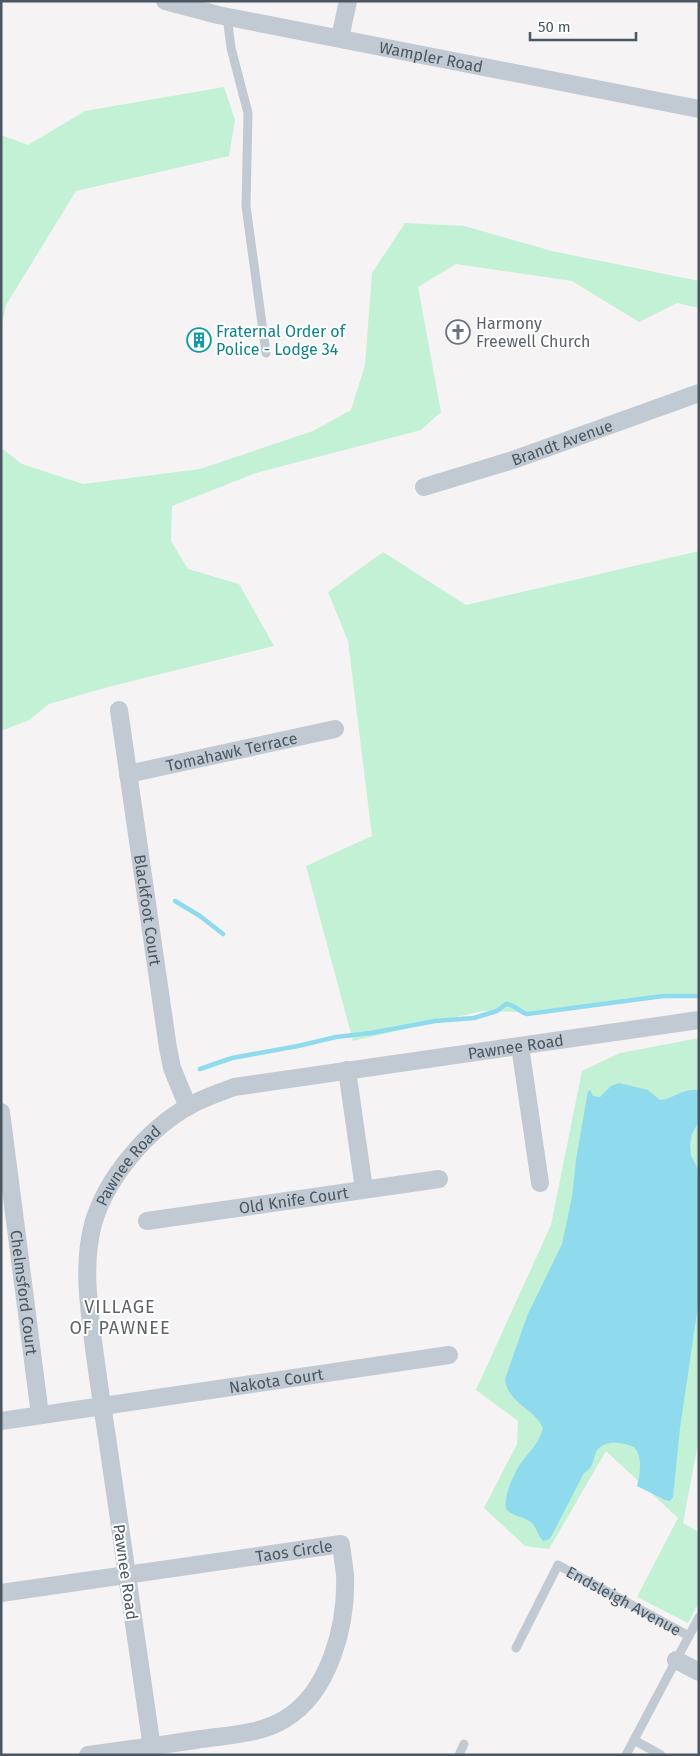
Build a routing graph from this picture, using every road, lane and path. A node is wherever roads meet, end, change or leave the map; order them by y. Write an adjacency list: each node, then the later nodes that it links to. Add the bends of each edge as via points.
1 (165, 1): 3 (street, Wampler Road)
2 (348, 1): 4 (street)
3 (226, 16): 4 (street, Wampler Road); 6 (lane, via 248,114 246,206)
4 (340, 38): 5 (street, Wampler Road)
5 (699, 110)
6 (266, 353)
7 (699, 393): 8 (street, Brandt Avenue, via 513,460)
8 (424, 487)
9 (119, 710): 11 (street, Blackfoot Court)
10 (335, 729): 11 (street, Tomahawk Terrace)
11 (128, 774): 15 (street, Blackfoot Court, via 168,1048 172,1068)
12 (699, 1020): 13 (street, Pawnee Road)
13 (520, 1046): 14 (street, Pawnee Road); 18 (street)
14 (347, 1070): 15 (street, Pawnee Road, via 234,1087); 19 (street)
15 (188, 1107): 22 (street, Pawnee Road, via 152,1134 122,1168 93,1224 88,1249 88,1292)
16 (1, 1112): 23 (street, Chelmsford Court)
17 (438, 1179): 19 (street, Old Knife Court)
18 (540, 1183)
19 (364, 1189): 20 (street, Old Knife Court)
20 (148, 1221)
21 (449, 1355): 22 (street, Nakota Court)
22 (102, 1406): 23 (street, Nakota Court); 25 (street, Pawnee Road)
23 (40, 1415): 24 (street, Nakota Court)
24 (1, 1420)
25 (127, 1576): 26 (street); 34 (street, Pawnee Road); 34 (street, Taos Circle, via 341,1544 344,1600 336,1642 324,1676 307,1702 284,1720 256,1731)
26 (1, 1594)
27 (699, 1617): 28 (lane)
28 (689, 1636): 29 (lane, Endsleigh Avenue, via 558,1565); 30 (lane)
29 (516, 1648)
30 (676, 1660): 31 (street, Endsleigh Avenue); 32 (lane)
31 (699, 1672)
32 (634, 1740): 37 (lane); 38 (lane)
33 (464, 1744): 36 (lane)
34 (152, 1750): 35 (street)
35 (88, 1755)
36 (459, 1755)
37 (626, 1755)
38 (662, 1755)

